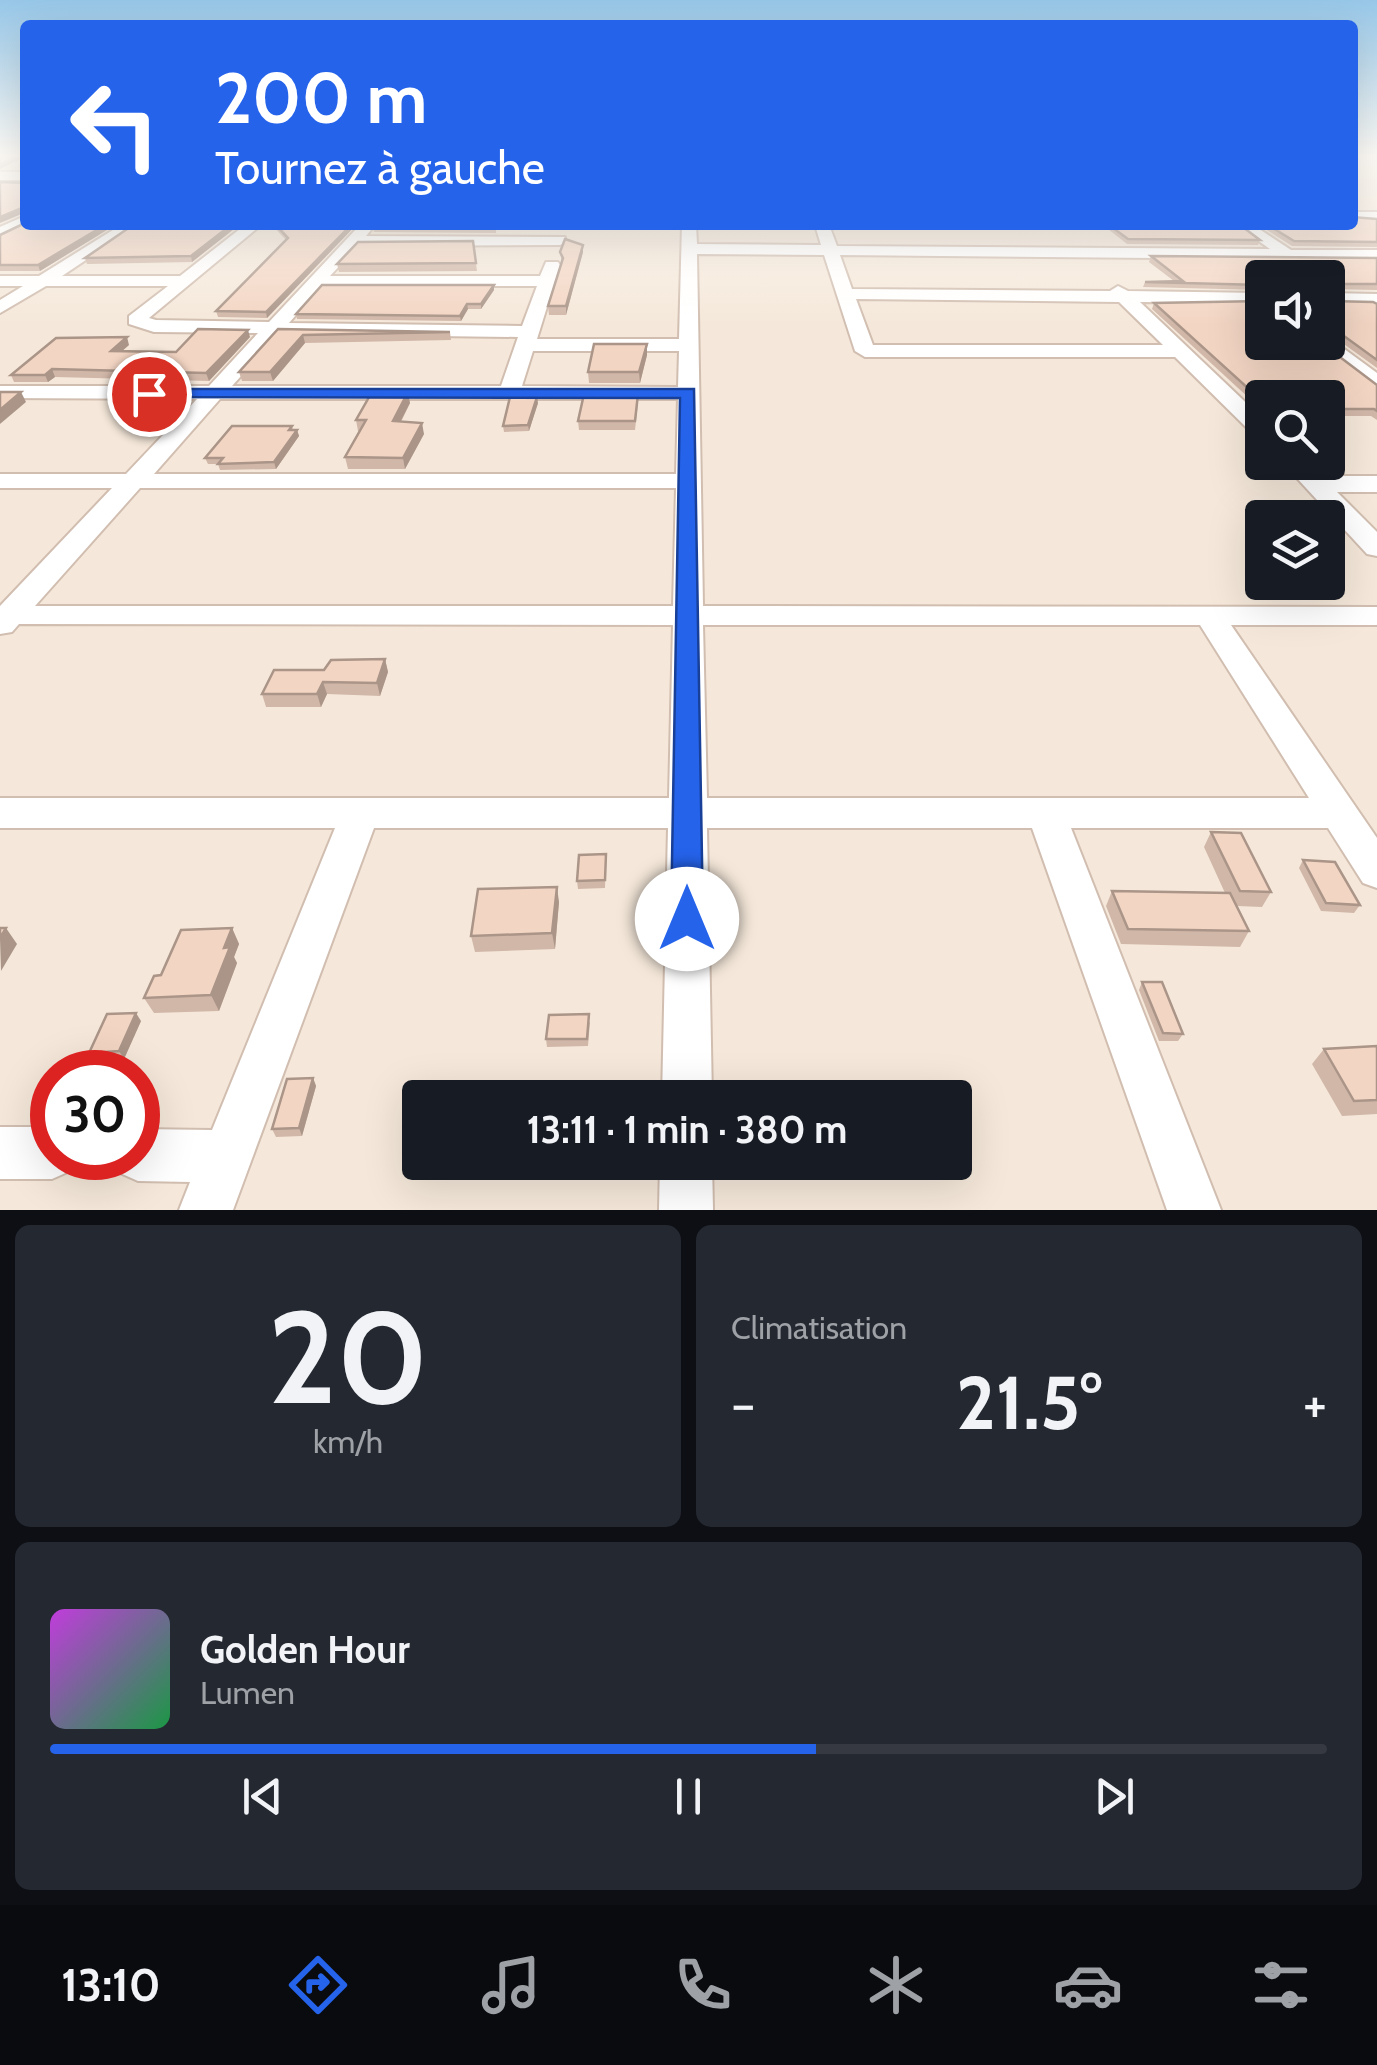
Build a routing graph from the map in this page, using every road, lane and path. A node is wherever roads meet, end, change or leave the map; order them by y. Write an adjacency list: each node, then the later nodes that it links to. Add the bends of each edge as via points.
1 (123, 230): 15 (street)
2 (248, 230): 13 (street)
3 (363, 230): 8 (street)
4 (824, 230): 9 (street)
5 (1250, 230): 12 (street)
6 (562, 233): 8 (street); 17 (street)
7 (689, 237): 9 (street); 26 (street)
8 (353, 241): 16 (street)
9 (830, 251): 11 (street, via 912,245); 18 (street)
10 (1377, 255): 12 (street)
11 (1086, 256): 12 (street); 19 (street)
12 (1289, 256)
13 (186, 280): 15 (street); 24 (street, via 136,320)
14 (0, 281): 15 (street)
15 (44, 281): 23 (street)
16 (316, 281): 17 (street); 24 (street)
17 (546, 281): 25 (street)
18 (845, 294): 19 (street); 27 (street, via 864,351)
19 (1124, 297): 20 (street); 27 (street)
20 (1245, 298)
21 (1345, 298): 22 (street)
22 (1377, 299)
23 (0, 308)
24 (272, 328): 25 (street); 32 (street)
25 (528, 339): 26 (street); 33 (street)
26 (688, 345): 31 (street)
27 (1180, 351): 34 (street)
28 (1345, 358): 29 (street)
29 (1377, 383)
30 (0, 392): 32 (street)
31 (688, 393): 33 (street); 38 (street)
32 (212, 395): 33 (street); 37 (street)
33 (509, 395)
34 (1245, 414)
35 (1311, 480): 39 (street)
36 (0, 481): 37 (street)
37 (132, 481): 38 (street); 45 (street)
38 (688, 481): 42 (street)
39 (1315, 484): 40 (street); 41 (street)
40 (1377, 484)
41 (1377, 548)
42 (688, 616): 43 (street); 45 (street); 47 (street)
43 (1209, 616): 44 (street); 50 (street)
44 (1377, 616)
45 (3, 619)
46 (360, 812): 47 (street); 48 (street); 56 (street)
47 (687, 812): 49 (street); 52 (street)
48 (0, 813)
49 (1046, 813): 50 (street); 60 (street)
50 (1338, 813): 51 (street)
51 (1377, 870)
52 (686, 1080)
53 (0, 1153): 54 (street)
54 (30, 1154)
55 (160, 1155): 56 (street)
56 (226, 1156): 58 (street)
57 (686, 1180): 59 (street)
58 (206, 1210)
59 (686, 1210)
60 (1194, 1210)

